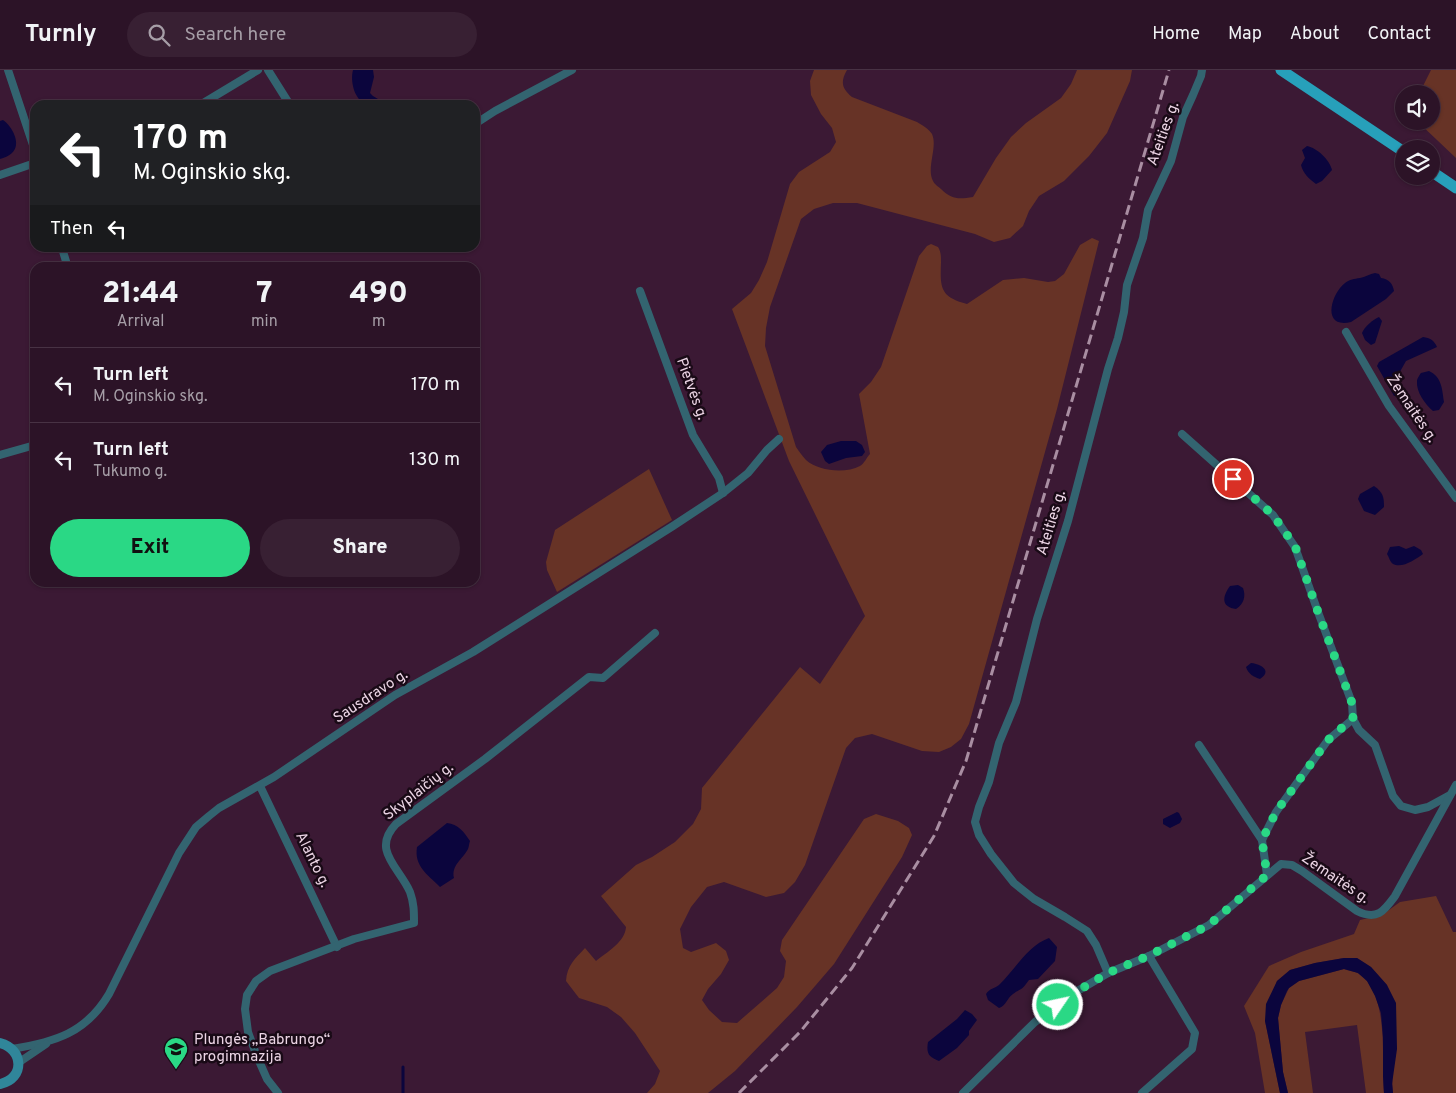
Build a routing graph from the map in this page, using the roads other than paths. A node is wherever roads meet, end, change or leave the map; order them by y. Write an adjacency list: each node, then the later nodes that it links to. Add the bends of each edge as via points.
1 (8, 70): 10 (street)
2 (258, 70): 7 (street)
3 (268, 70): 8 (street)
4 (572, 70): 9 (street)
5 (1202, 70): 34 (street, Ateities g., via 1183,117 1171,161 1148,210 1143,238 1127,285 1118,338 1068,521 1037,619 1016,702 999,743 975,822 978,835 1014,883 1034,900 1087,931)
6 (1281, 70): 11 (main road)
7 (208, 100)
8 (287, 100)
9 (480, 121)
10 (30, 136)
11 (1395, 146)
12 (30, 166): 13 (street)
13 (0, 175)
14 (1440, 177): 15 (main road)
15 (1456, 188)
16 (640, 291): 22 (street, Pietvės g., via 693,435 719,478)
17 (1346, 332): 23 (street, Žemaitės g., via 1390,406)
18 (1182, 434): 25 (street, via 1273,515 1295,546 1352,703)
19 (779, 439): 22 (street, Sausdravo g., via 748,473)
20 (30, 446): 21 (street)
21 (0, 455)
22 (724, 493): 28 (street, Sausdravo g., via 472,652 395,695)
23 (1456, 498)
24 (654, 633): 32 (street, Skyplaičių g., via 602,678 589,676 485,759 396,824 386,838 385,848 409,891 414,904 414,923)
25 (1353, 718): 29 (street, via 1359,730 1376,746 1393,796 1401,806 1415,810); 30 (street, via 1328,740 1276,812)
26 (1199, 745): 30 (street)
27 (1456, 785): 29 (street, Žemaitės g.)
28 (260, 786): 32 (street, Alanto g.); 35 (street, Sausdravo g., via 219,808 196,828 179,853 103,1004 84,1024)
29 (1450, 795): 31 (street, Žemaitės g., via 1395,896 1379,914 1367,916 1357,912 1292,865 1281,864)
30 (1262, 840): 31 (street)
31 (1267, 875): 33 (street, Žemaitės g., via 1209,925)
32 (337, 946): 41 (street, Skyplaičių g., via 270,972 256,981 247,994 248,1032 267,1079)
33 (1148, 956): 34 (street, Žemaitės g.); 43 (street, via 1195,1033 1192,1049)
34 (1108, 973): 42 (street, Žemaitės g., via 1069,996 1035,1022)
35 (49, 1041): 37 (street, Sausdravo g.); 38 (street, Sausdravo g.)
36 (0, 1042): 37 (main road)
37 (12, 1049): 38 (main road)
38 (18, 1063): 39 (main road, via 16,1073)
39 (4, 1083): 40 (main road)
40 (8, 1093)
41 (278, 1093)
42 (963, 1093)
43 (1142, 1093)

